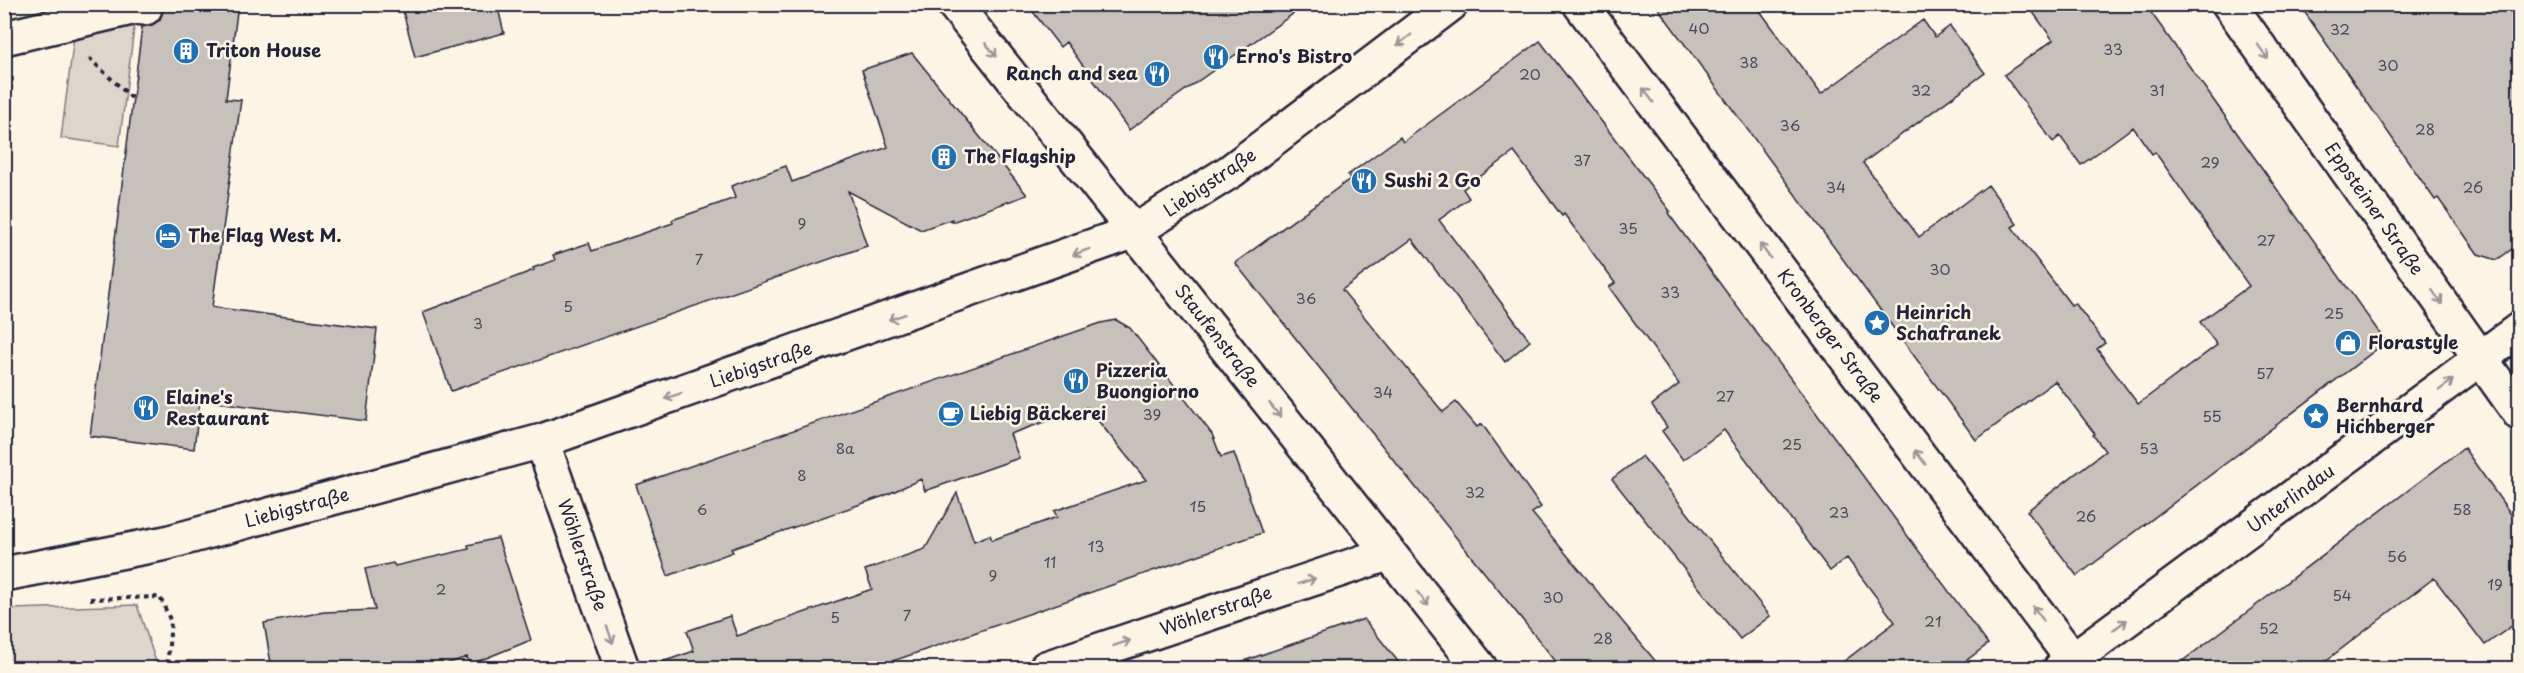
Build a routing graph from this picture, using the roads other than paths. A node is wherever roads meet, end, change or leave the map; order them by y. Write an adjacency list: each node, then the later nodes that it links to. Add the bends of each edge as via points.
1 (954, 4): 7 (street, Staufenstraße, one-way to 7)
2 (1451, 4): 7 (street, Liebigstraße, one-way to 7, via 1231,171)
3 (1580, 4): 14 (street, Kronberger Straße, one-way to 3)
4 (2229, 4): 9 (street, Eppsteiner Straße, one-way to 9)
5 (137, 7): 6 (street)
6 (4, 38)
7 (1135, 231): 11 (street, Liebigstraße, one-way to 11); 12 (street, Staufenstraße, one-way to 12)
8 (2520, 329): 9 (street, Unterlindau)
9 (2480, 359): 10 (street, Eppsteiner Straße); 14 (street, Unterlindau, one-way to 9)
10 (2520, 414)
11 (542, 441): 13 (street, Liebigstraße, via 166,543); 15 (street, Wöhlerstraße, one-way to 15)
12 (1386, 554): 16 (street, Wöhlerstraße, one-way to 12); 17 (street, Staufenstraße, one-way to 17)
13 (4, 574)
14 (2071, 666)
15 (622, 669)
16 (1046, 669)
17 (1480, 669)

